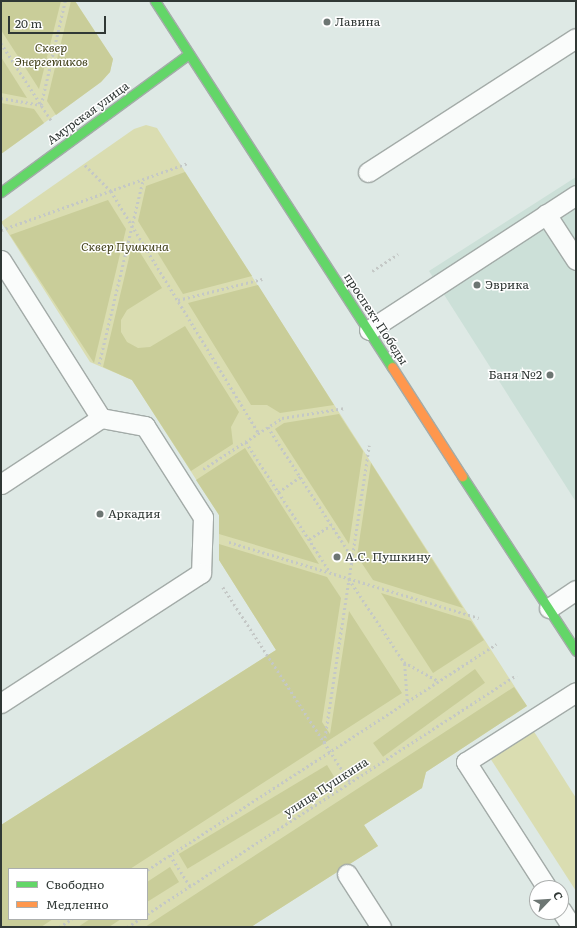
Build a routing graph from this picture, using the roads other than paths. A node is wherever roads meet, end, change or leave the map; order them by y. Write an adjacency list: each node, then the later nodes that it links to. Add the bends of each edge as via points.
1 (155, 1): 3 (main road, проспект Победы)
2 (576, 38): 4 (lane)
3 (189, 54): 5 (main road, Амурская улица); 10 (main road, проспект Победы)
4 (368, 172)
5 (1, 192)
6 (576, 195): 7 (lane)
7 (546, 214): 9 (lane); 10 (lane)
8 (1, 260): 11 (lane)
9 (576, 260)
10 (369, 330): 14 (main road, проспект Победы)
11 (101, 418): 12 (lane); 17 (lane, via 146,426 203,517 201,573)
12 (1, 484)
13 (576, 590): 14 (lane)
14 (549, 608): 15 (main road, проспект Победы)
15 (576, 651)
16 (576, 692): 19 (lane, via 466,762)
17 (1, 703)
18 (347, 874): 20 (lane)
19 (542, 880)
20 (381, 927)

